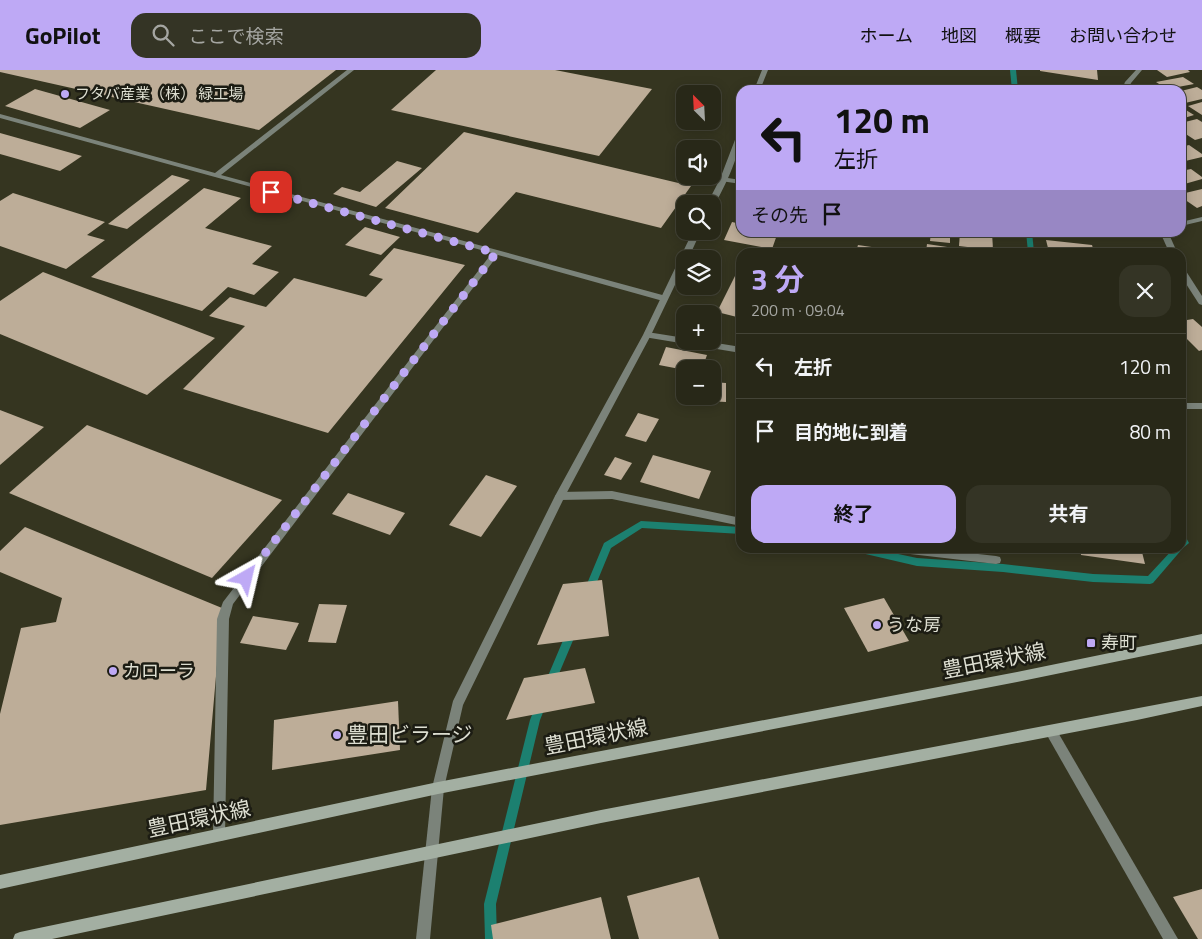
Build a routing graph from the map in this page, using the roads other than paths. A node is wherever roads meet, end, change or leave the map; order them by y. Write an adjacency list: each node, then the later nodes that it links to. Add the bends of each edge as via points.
1 (351, 70): 8 (street)
2 (765, 70): 4 (street)
3 (1139, 70): 5 (street)
4 (759, 85)
5 (1127, 85)
6 (0, 116): 8 (street)
7 (736, 146): 9 (street)
8 (215, 176): 15 (street)
9 (724, 179): 10 (street); 11 (street)
10 (736, 181)
11 (716, 195)
12 (1202, 218): 13 (street)
13 (1186, 223)
14 (692, 240): 17 (street)
15 (496, 253): 17 (street); 31 (street, via 228,602 223,619)
16 (1186, 278): 18 (street)
17 (663, 298): 19 (street)
18 (1202, 302)
19 (646, 335): 20 (street); 23 (street)
20 (736, 349)
21 (1186, 406): 22 (street)
22 (1202, 406)
23 (560, 496): 24 (street, via 612,495); 30 (street, via 457,705)
24 (736, 521)
25 (955, 553): 26 (street)
26 (996, 560)
27 (1202, 639): 30 (main road, 豊田環状線)
28 (1202, 701): 29 (main road)
29 (1052, 732): 32 (main road); 36 (street)
30 (438, 788): 31 (main road, 豊田環状線); 32 (street)
31 (219, 835): 33 (main road, 豊田環状線)
32 (432, 851): 34 (main road); 35 (street)
33 (0, 882)
34 (20, 939)
35 (423, 939)
36 (1171, 939)

